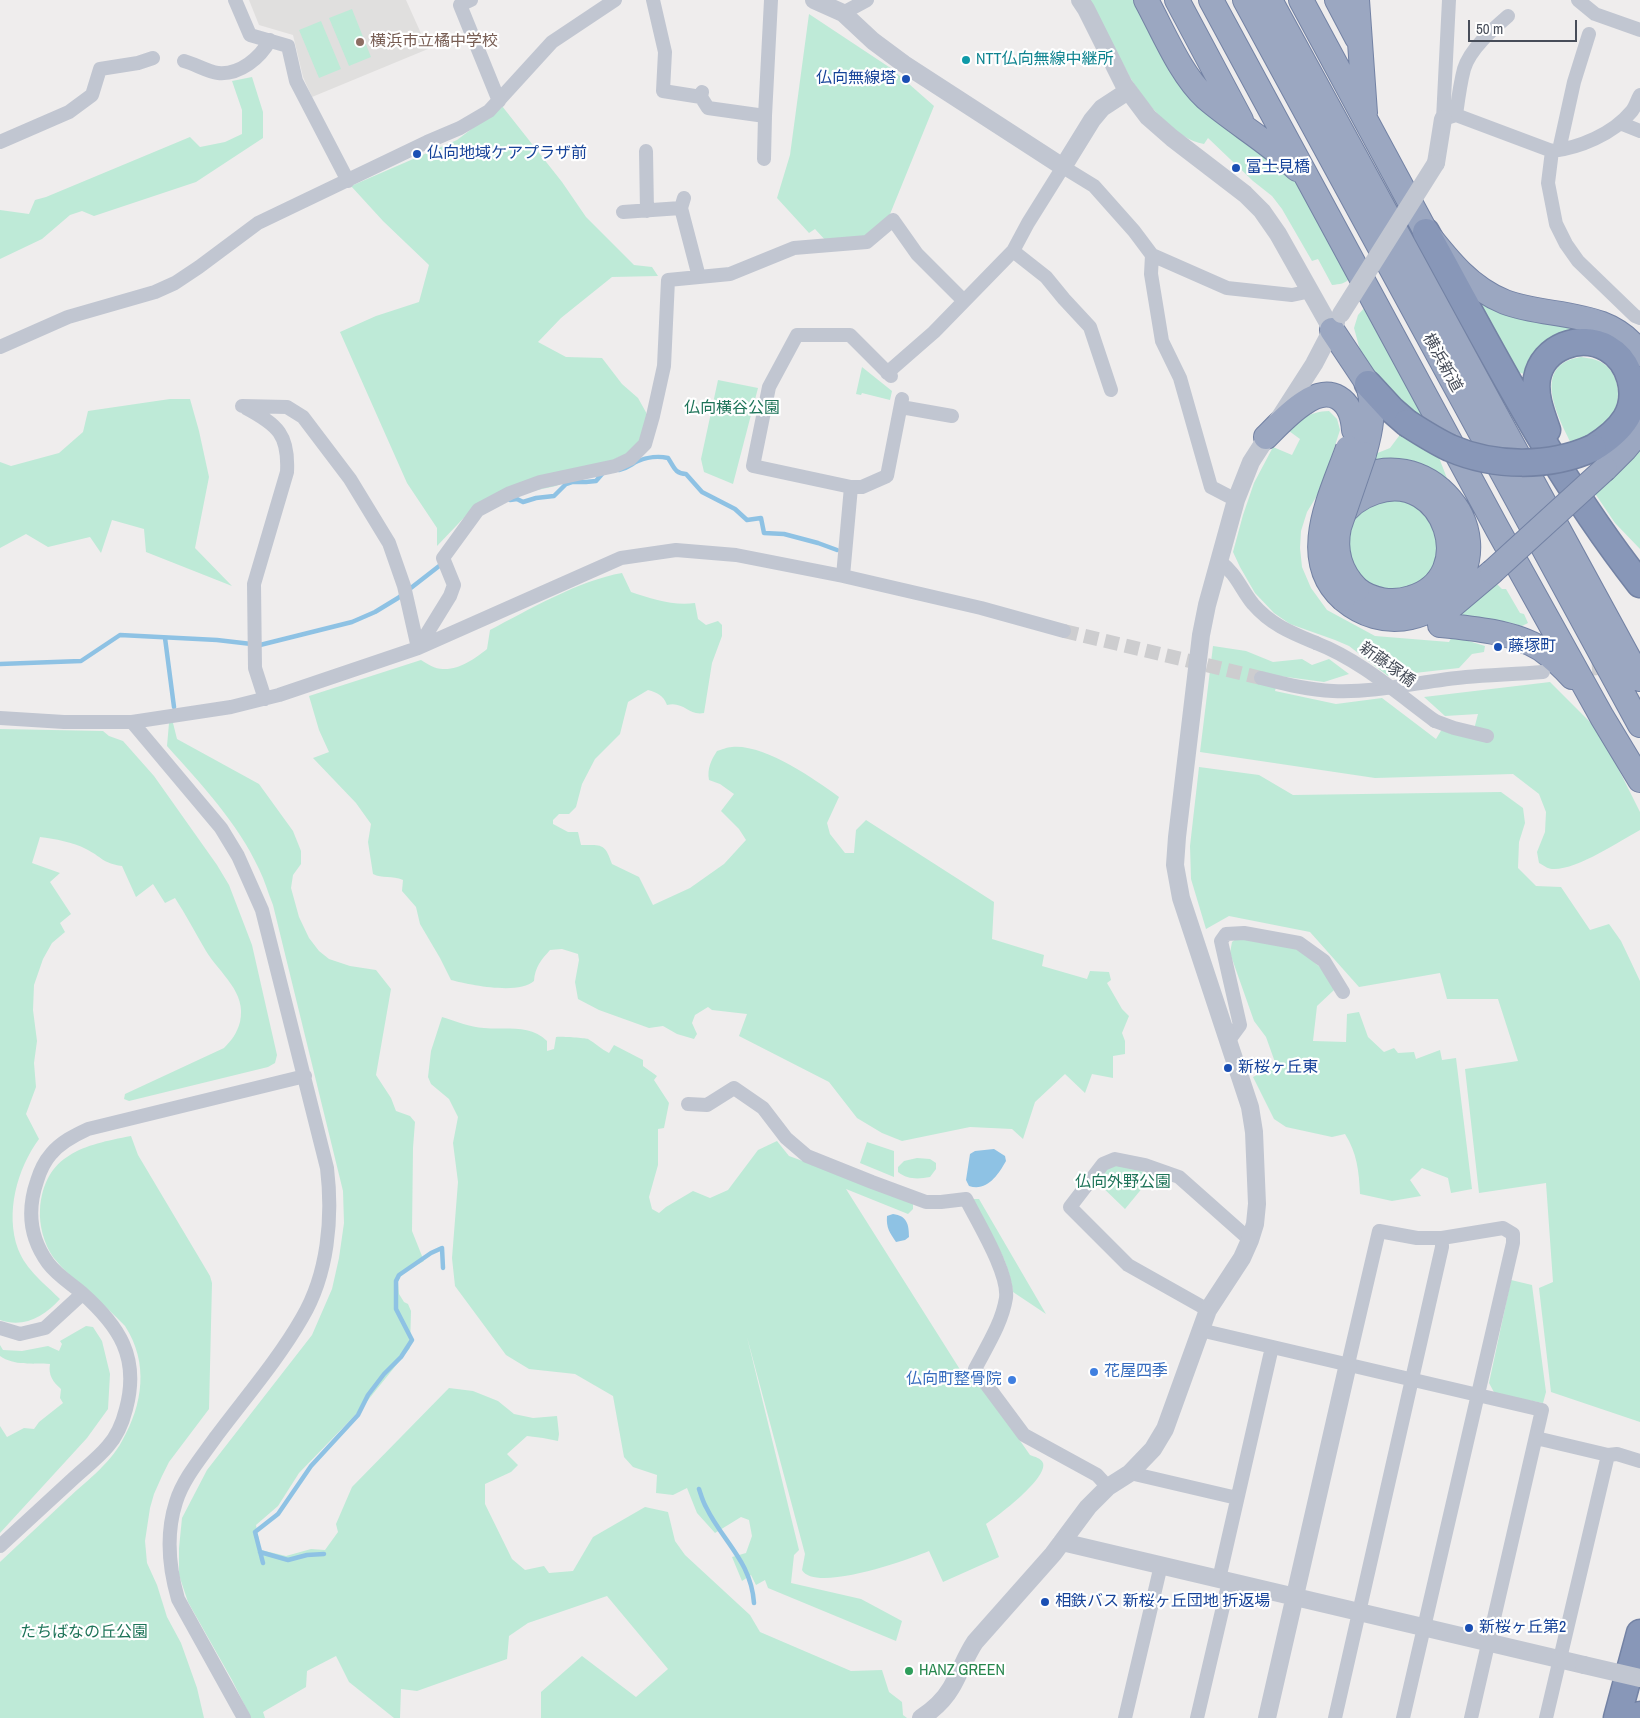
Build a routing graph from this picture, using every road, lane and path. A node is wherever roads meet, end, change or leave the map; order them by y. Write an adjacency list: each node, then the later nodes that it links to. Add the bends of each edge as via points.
1 (235, 0): 25 (street, via 250,35)
2 (471, 0): 31 (street, via 460,5)
3 (614, 0): 31 (street, via 552,42)
4 (653, 0): 33 (street, via 665,52 663,90 702,94 708,108)
5 (772, 0): 33 (street)
6 (814, 0): 21 (street)
7 (868, 0): 21 (street)
8 (1080, 0): 29 (street)
9 (1146, 0): 32 (highway, via 1185,73)
10 (1160, 0): 32 (highway)
11 (1177, 0): 37 (highway)
12 (1195, 0): 40 (highway)
13 (1211, 0): 46 (highway)
14 (1245, 0): 86 (highway, 横浜新道)
15 (1270, 0): 81 (highway, 横浜新道)
16 (1301, 0): 35 (highway)
17 (1318, 0): 28 (highway)
18 (1449, 0): 34 (street)
19 (1578, 0): 23 (street, via 1595,14)
20 (1352, 2): 28 (highway, via 1362,46)
21 (843, 13): 44 (street, via 904,64)
22 (1508, 16): 34 (street, via 1477,46 1464,67)
23 (1640, 30)
24 (1589, 34): 42 (street)
25 (270, 40): 27 (street, via 263,52 236,70 219,73); 45 (street, via 288,46 296,81)
26 (153, 58): 39 (street, via 100,70 92,95 69,112)
27 (184, 61)
28 (1364, 87): 35 (highway)
29 (1128, 91): 44 (street, via 1102,108); 53 (street, via 1148,117 1262,211)
30 (1640, 95): 36 (street, via 1632,111)
31 (499, 101): 45 (street, via 489,111 460,128)
32 (1215, 104): 37 (highway)
33 (765, 116): 43 (street)
34 (1449, 117): 42 (street); 56 (street, bridge, via 1436,163)
35 (1366, 120): 49 (highway)
36 (1620, 122): 38 (street); 42 (street, via 1585,143)
37 (1244, 126): 40 (highway)
38 (1640, 131)
39 (0, 142)
40 (1275, 150): 46 (highway)
41 (646, 151): 47 (street)
42 (1555, 151): 55 (street, via 1548,183 1556,224 1566,244 1578,261)
43 (764, 159)
44 (1063, 167): 50 (street); 51 (street, via 1094,186)
45 (348, 181): 58 (street, via 258,223 175,283 155,292 68,317)
46 (1311, 182): 57 (highway)
47 (647, 210): 48 (street); 52 (street, via 682,203)
48 (623, 212)
49 (1426, 232): 59 (highway, via 1460,272 1487,293 1517,306 1605,325 1625,336); 70 (highway, via 1517,397)
50 (1013, 251): 54 (street); 61 (street, via 1046,277 1090,327)
51 (1152, 255): 53 (street, via 1227,288 1292,295); 69 (street, via 1151,274 1162,341 1180,378 1211,486)
52 (699, 277): 54 (street, via 730,274 794,248 867,242 893,220 917,254); 78 (street, via 668,280 664,366 646,444 630,459 615,466 540,482 478,510 444,562 454,585)
53 (1311, 291): 56 (street)
54 (964, 301): 67 (street, via 889,375 850,335 797,335 769,388 753,466)
55 (1640, 318)
56 (1336, 322): 60 (highway); 64 (street, via 1314,364); 65 (highway, via 1354,394)
57 (1398, 344): 68 (highway, via 1448,451); 83 (highway)
58 (0, 346)
59 (1640, 354)
60 (1368, 384): 65 (highway, via 1371,430); 66 (highway, bridge, via 1407,423 1452,448 1482,458 1535,462 1580,454)
61 (1111, 390)
62 (952, 416): 67 (street, via 902,404 887,476 862,487)
63 (1640, 431): 66 (highway, via 1625,449)
64 (1266, 437): 65 (highway, via 1306,401 1322,395 1338,397 1350,409); 69 (street, via 1251,462)
65 (1355, 444): 74 (highway, bridge, via 1337,536 1340,562 1348,578)
66 (1599, 459): 70 (highway, via 1627,416 1632,392 1629,372 1606,348 1596,343 1574,342 1546,358 1540,368 1537,391 1547,430); 75 (highway, bridge, via 1492,572 1451,608 1414,623 1398,623)
67 (851, 486): 72 (street)
68 (1461, 496)
69 (1236, 500): 71 (street)
70 (1580, 501): 73 (highway)
71 (1219, 561): 87 (street, 新藤塚橋, bridge, via 1230,569 1252,603 1269,620 1356,663 1435,721); 90 (street, via 1196,668 1175,865 1181,898)
72 (843, 576): 77 (street); 78 (street, via 736,555 676,550 621,558)
73 (1640, 584)
74 (1348, 595): 74 (highway, via 1398,601 1415,597 1436,583 1447,562 1450,545 1447,528 1434,506 1413,492 1388,489 1366,496 1346,510 1335,529 1333,546); 75 (highway, via 1354,607); 75 (highway, via 1322,576 1317,559 1317,531 1332,499 1366,476 1391,471 1406,472 1436,485 1449,497 1462,518 1467,547 1461,575 1452,591 1424,613 1399,619)
75 (1367, 615)
76 (1440, 625): 83 (highway, via 1509,636 1540,648 1571,675)
77 (1064, 631)
78 (418, 648): 82 (street); 82 (street, via 406,590 389,544 355,487 303,417 287,407 242,406 269,420 284,439 288,454 287,472 254,584 255,668)
79 (1543, 672): 80 (street, via 1465,677 1347,691 1302,688)
80 (1261, 678)
81 (1640, 679)
82 (265, 699): 85 (street)
83 (1602, 717): 88 (highway)
84 (0, 718): 85 (street)
85 (132, 722): 91 (street, via 220,828 238,856 262,910)
86 (1640, 725)
87 (1487, 736)
88 (1640, 780)
89 (1343, 992): 90 (street, via 1324,961 1299,943 1244,933 1226,934 1221,941 1240,1025)
90 (1229, 1040): 94 (street, via 1250,1107 1254,1132 1258,1204)
91 (305, 1076): 95 (street, via 88,1129 51,1153 42,1166 32,1194 30,1207 34,1237 48,1263); 120 (street, via 330,1191 328,1238 316,1290 288,1341 198,1460 176,1502 171,1524 169,1546 178,1599)
92 (688, 1104): 107 (street, via 707,1105 734,1088 763,1108 786,1138 807,1156 926,1202 966,1199 1000,1267 1006,1297 1001,1318 976,1368 1024,1435 1097,1475)
93 (1442, 1238): 100 (street, via 1417,1238 1379,1231); 101 (street); 102 (street, via 1503,1228 1513,1234)
94 (1250, 1240): 96 (street); 96 (street, via 1179,1177 1115,1159 1103,1164 1070,1207 1128,1265)
95 (82, 1294): 97 (street, via 45,1328 20,1334); 110 (street, via 114,1325 128,1354 130,1390 122,1422 108,1446)
96 (1208, 1310): 98 (street)
97 (0, 1328)
98 (1200, 1330): 99 (street); 106 (street, via 1165,1429 1153,1449)
99 (1272, 1346): 100 (street); 108 (street)
100 (1348, 1364): 101 (street); 113 (street)
101 (1412, 1379): 102 (street); 114 (street)
102 (1478, 1395): 103 (street, via 1542,1410); 115 (street)
103 (1536, 1438): 104 (street); 117 (street)
104 (1608, 1455): 105 (street, via 1617,1454); 118 (street)
105 (1640, 1461)
106 (1130, 1473): 107 (street); 108 (street)
107 (1108, 1487): 109 (street, via 1088,1507)
108 (1237, 1498): 112 (street)
109 (1062, 1542): 111 (street); 121 (street, via 975,1642 951,1689 934,1710)
110 (0, 1546)
111 (1161, 1565): 112 (street); 122 (street)
112 (1224, 1580): 113 (street); 123 (street)
113 (1295, 1597): 114 (street); 124 (street)
114 (1359, 1612): 115 (street); 125 (street)
115 (1424, 1627): 117 (street); 126 (street)
116 (1640, 1633): 129 (highway)
117 (1488, 1642): 118 (street); 127 (street)
118 (1561, 1659): 119 (street, bridge); 128 (street)
119 (1640, 1678)
120 (244, 1718)
121 (921, 1718)
122 (1126, 1718)
123 (1197, 1718)
124 (1267, 1718)
125 (1335, 1718)
126 (1403, 1718)
127 (1471, 1718)
128 (1546, 1718)
129 (1617, 1718)

